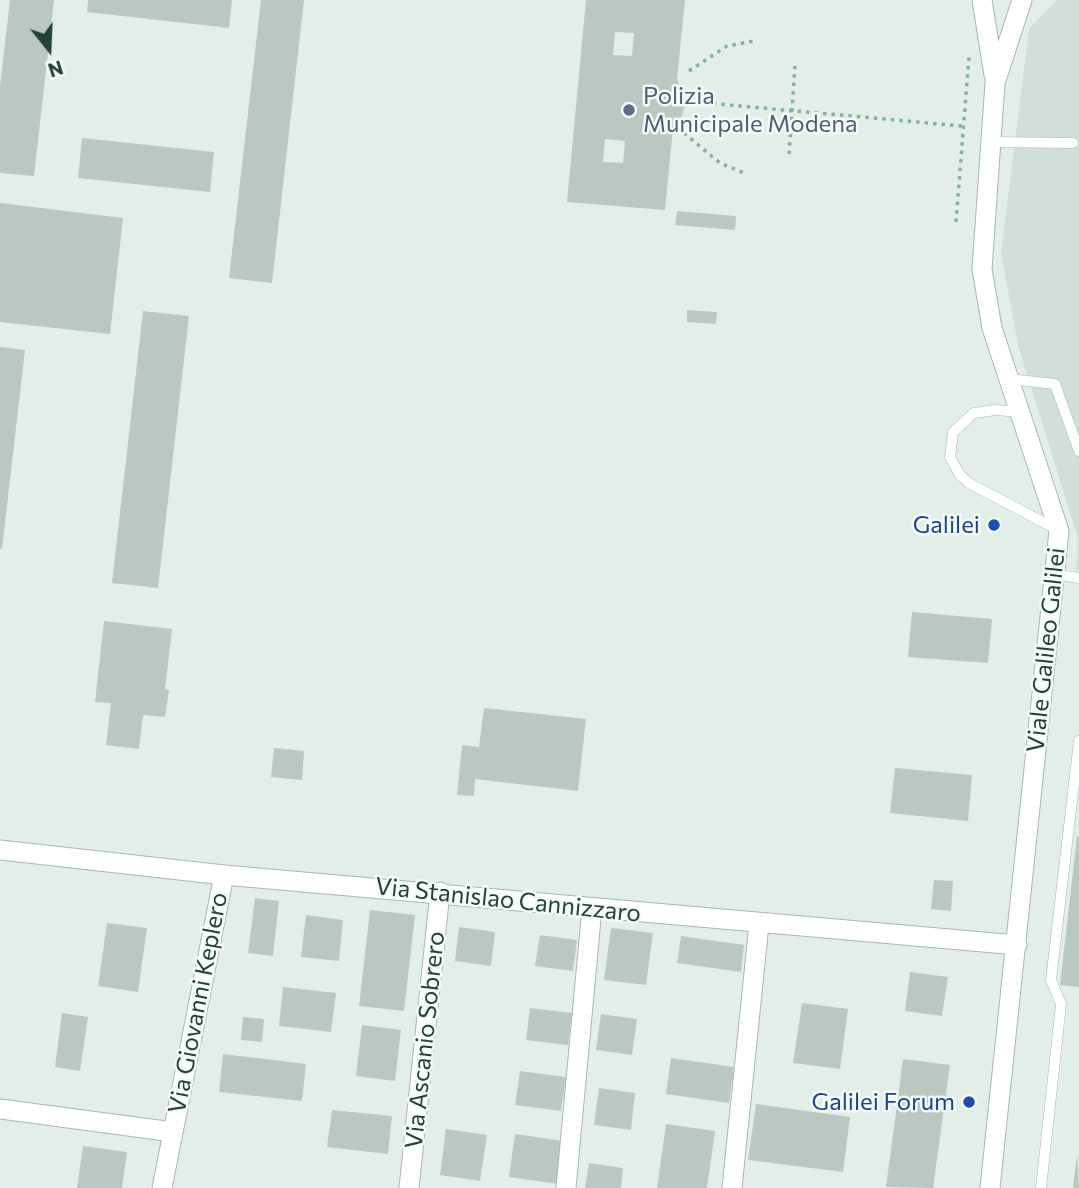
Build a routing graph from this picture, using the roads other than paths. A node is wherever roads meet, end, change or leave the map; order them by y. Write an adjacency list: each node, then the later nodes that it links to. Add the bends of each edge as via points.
1 (982, 0): 3 (street)
2 (1022, 0): 3 (street, Viale Galileo Galilei)
3 (995, 83): 4 (street, Viale Galileo Galilei)
4 (991, 142): 5 (lane); 6 (street, Viale Galileo Galilei, via 982,269 992,328)
5 (1073, 143)
6 (1009, 379): 7 (street, Viale Galileo Galilei); 8 (lane, via 1055,383)
7 (1021, 412): 9 (street, Viale Galileo Galilei); 9 (lane, via 974,414 953,432 950,457 970,483)
8 (1079, 451)
9 (1059, 531): 10 (street, Viale Galileo Galilei)
10 (1053, 574): 11 (lane); 18 (street, Viale Galileo Galilei)
11 (1079, 578)
12 (1079, 741): 27 (lane, via 1051,980 1060,1004)
13 (0, 850): 14 (street, Via Stanislao Cannizzaro)
14 (224, 875): 15 (street, Via Stanislao Cannizzaro); 20 (street, Via Giovanni Keplero)
15 (440, 892): 16 (street, Via Stanislao Cannizzaro); 23 (street, Via Ascanio Sobrero)
16 (592, 908): 17 (street, Via Stanislao Cannizzaro); 24 (street)
17 (759, 924): 18 (street, Via Stanislao Cannizzaro); 25 (street)
18 (1017, 945): 26 (street, Viale Galileo Galilei)
19 (0, 1110): 20 (street, Via Giovanni Keplero)
20 (173, 1132): 21 (street, Via Giovanni Keplero)
21 (162, 1188): 22 (street)
22 (168, 1188)
23 (409, 1188)
24 (566, 1188)
25 (732, 1188)
26 (990, 1188)
27 (1041, 1188)

